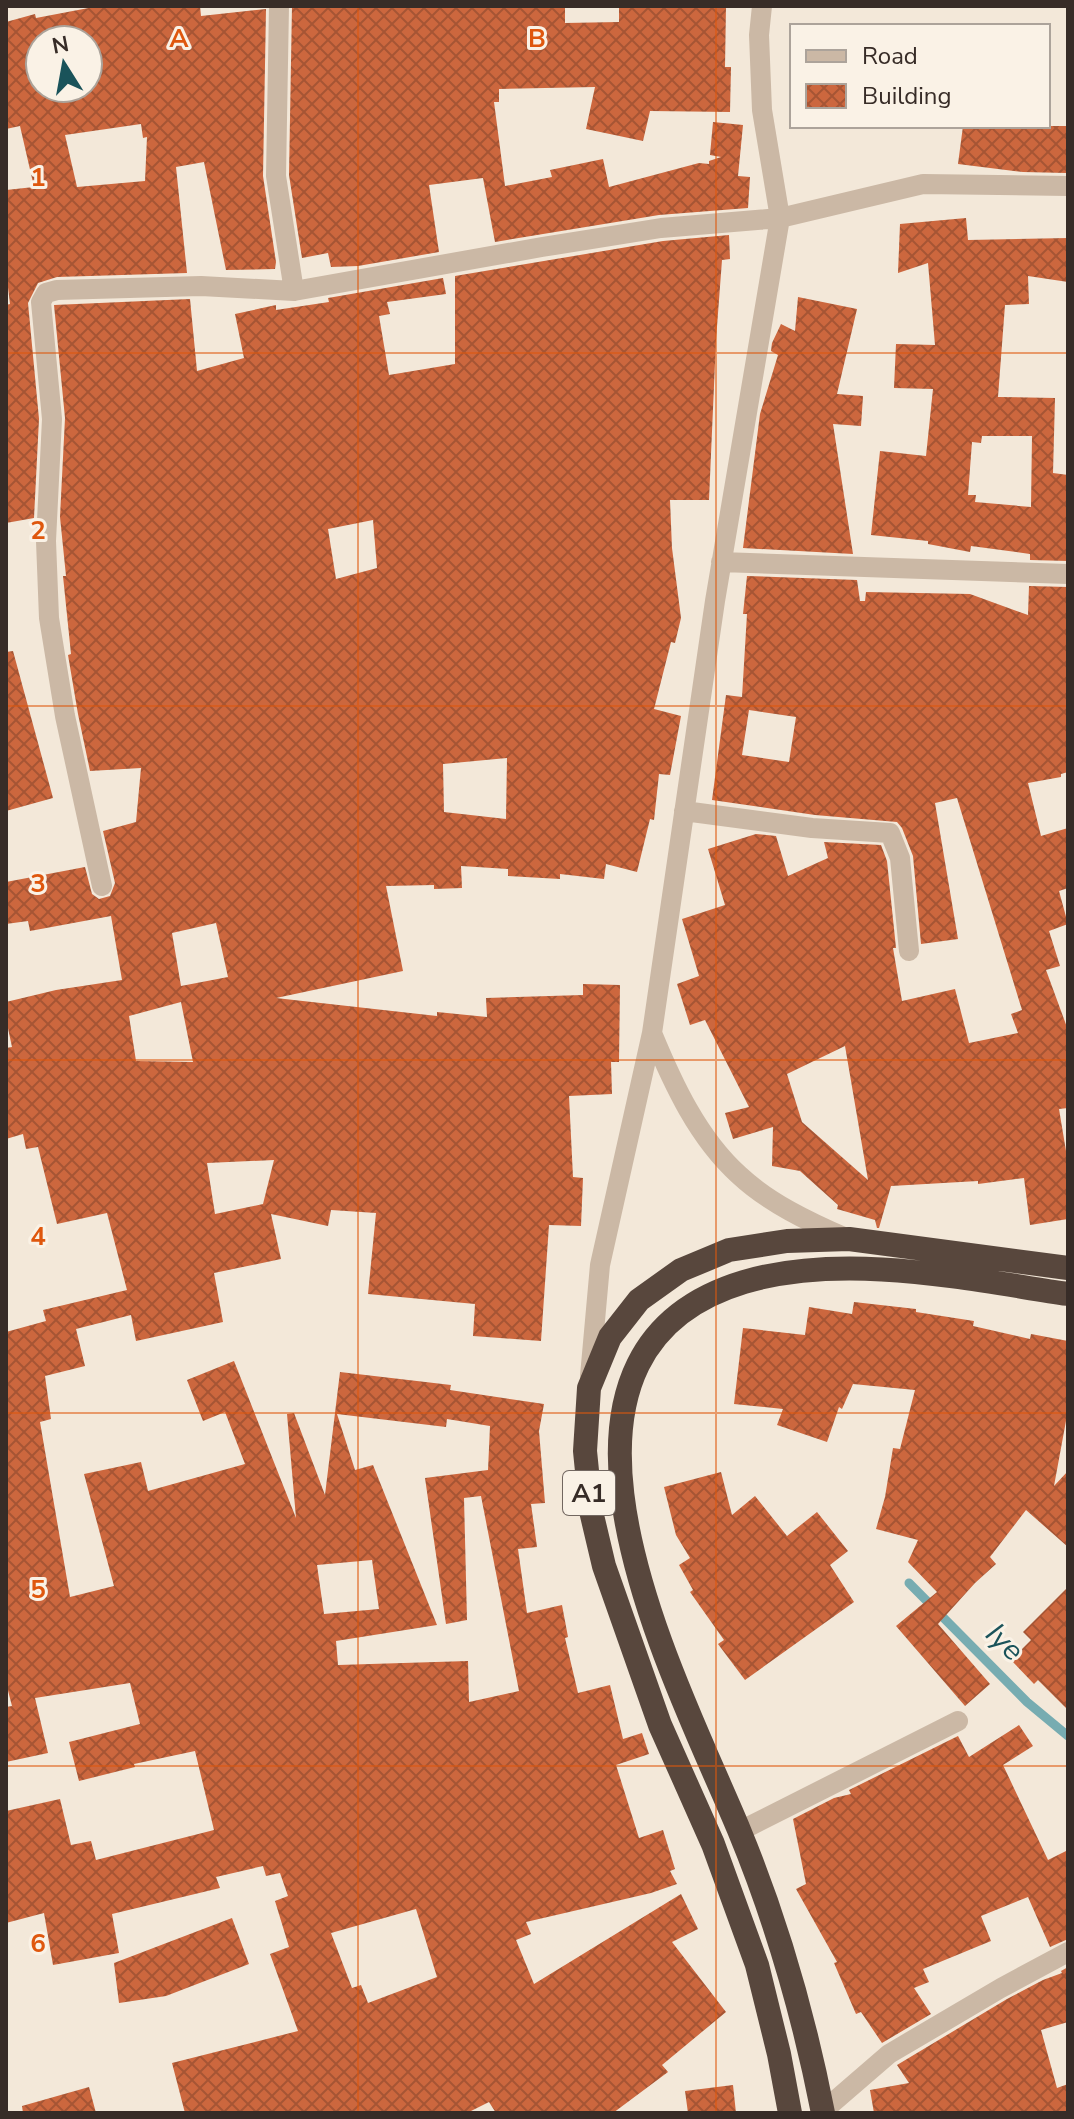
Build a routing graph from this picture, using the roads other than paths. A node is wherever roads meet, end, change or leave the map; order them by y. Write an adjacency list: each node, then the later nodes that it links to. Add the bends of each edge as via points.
1 (279, 6): 5 (street, via 276,176)
2 (762, 6): 4 (street, via 762,110)
3 (1068, 186): 4 (street, via 923,184)
4 (780, 218): 5 (street, via 661,228); 6 (street)
5 (294, 291): 9 (street, via 201,286 57,290 46,293 41,302 52,419 46,541 49,618)
6 (721, 562): 7 (street); 8 (street)
7 (1068, 574)
8 (684, 811): 10 (street, via 890,833 900,858); 11 (street)
9 (102, 886)
10 (909, 951)
11 (652, 1033): 12 (street, via 688,1108 739,1176 813,1223); 15 (street, via 600,1265)
12 (849, 1239): 13 (highway, A1); 15 (highway, A1, via 729,1250 681,1270 639,1300 610,1337)
13 (1068, 1268)
14 (1068, 1294): 17 (highway, A1, via 926,1273 807,1271 745,1282 695,1301 661,1329 638,1364 623,1411 620,1459 626,1519 649,1613)
15 (589, 1388): 20 (highway, A1, via 585,1451 604,1566 660,1725 713,1844 757,1965)
16 (958, 1721): 17 (street)
17 (740, 1831): 19 (highway, A1, via 785,1954)
18 (1068, 1952): 19 (street, via 889,2054)
19 (823, 2112)
20 (790, 2113)

